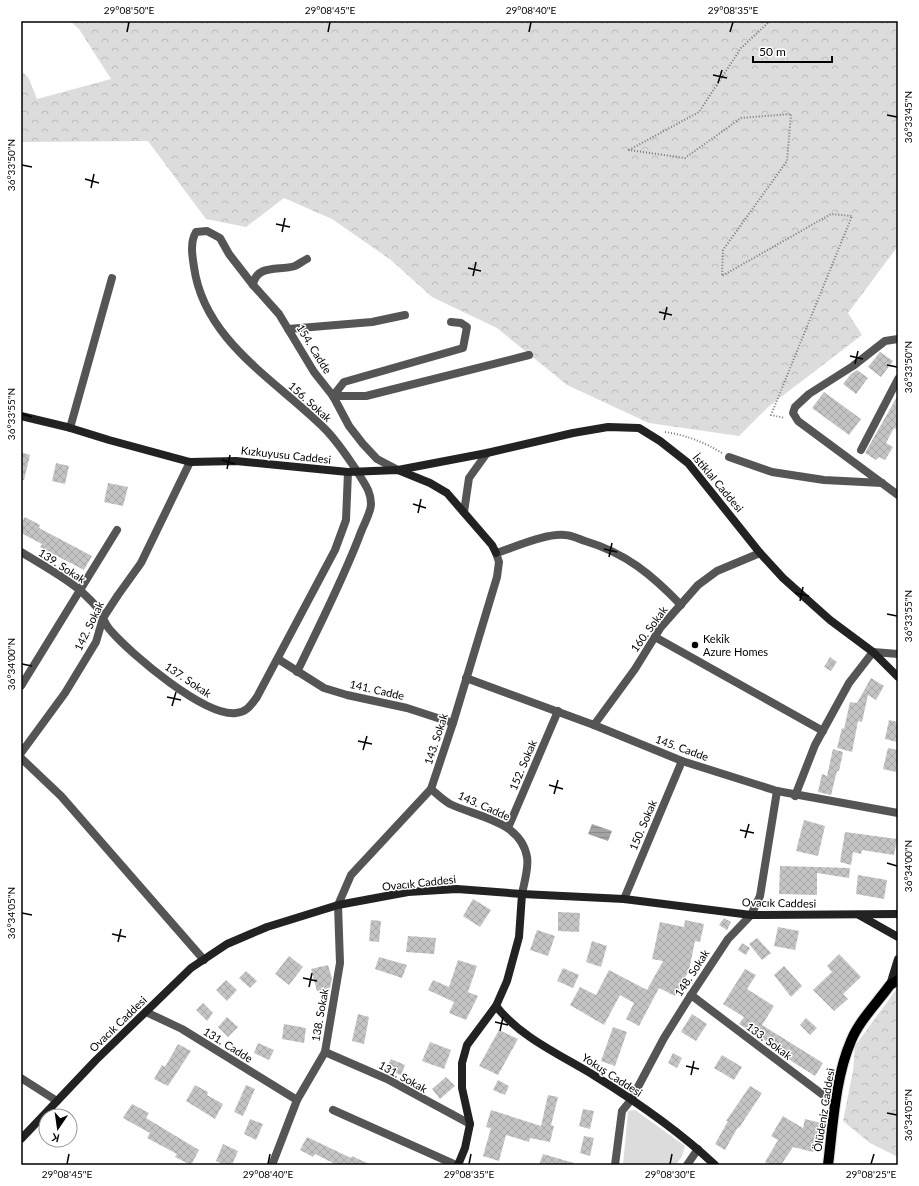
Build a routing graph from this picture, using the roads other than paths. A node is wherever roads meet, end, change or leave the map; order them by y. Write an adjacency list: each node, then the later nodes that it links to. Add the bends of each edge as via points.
1 (307, 259): 3 (street, via 295,266 259,272 254,277)
2 (112, 278): 12 (street)
3 (253, 285): 6 (street, 154. Cadde, via 279,314); 18 (street, 156. Sokak, via 220,238 207,231 196,232 192,243 195,274 203,301 220,330 248,361 323,426 347,453)
4 (405, 315): 6 (street, via 372,322)
5 (451, 322): 10 (street, via 462,323 467,327 463,348 344,382)
6 (288, 329): 10 (street, 154. Cadde, via 314,372)
7 (898, 339): 20 (street, via 885,341 809,394 795,407 793,413 798,421)
8 (529, 355): 10 (street, via 366,396)
9 (898, 379): 13 (street)
10 (333, 396): 17 (street, 154. Cadde, via 349,426 363,444 377,459)
11 (21, 416): 12 (street, Kızkuyusu Caddesi)
12 (70, 428): 16 (street, Kızkuyusu Caddesi)
13 (860, 450)
14 (487, 453): 17 (street, İstiklal Caddesi); 22 (street, via 469,478); 26 (street, İstiklal Caddesi, via 594,429 639,428 688,463)
15 (728, 457): 20 (street, via 772,472 824,480)
16 (190, 462): 19 (street, Kızkuyusu Caddesi, via 236,460); 29 (street, 142. Sokak, via 141,563)
17 (398, 470): 18 (street, Kızkuyusu Caddesi); 22 (street, Kızkuyusu Caddesi, via 441,490)
18 (357, 471): 19 (street, Kızkuyusu Caddesi); 34 (street, 156. Sokak, via 368,488 371,505 348,566)
19 (348, 472): 33 (street, via 346,520 335,550)
20 (882, 483): 21 (street)
21 (898, 495)
22 (464, 512): 25 (street, Kızkuyusu Caddesi)
23 (117, 530): 27 (street)
24 (21, 552): 27 (street, 139. Sokak)
25 (496, 553): 28 (street, via 564,534 600,545 624,557 655,578); 36 (street, 143. Sokak, via 499,562 497,577)
26 (760, 553): 28 (street, 160. Sokak, via 717,571 698,585); 31 (street, İstiklal Caddesi, via 804,598)
27 (81, 591): 29 (street, 139. Sokak); 37 (street)
28 (681, 605): 30 (street, 160. Sokak)
29 (103, 618): 33 (street, 137. Sokak, via 109,630 129,650 202,704 219,712 236,713 247,710); 42 (street, 142. Sokak, via 96,642 65,693)
30 (655, 637): 40 (street, 160. Sokak); 41 (street)
31 (873, 652): 32 (street); 35 (street, İstiklal Caddesi); 41 (street, via 849,683)
32 (898, 654)
33 (278, 659): 34 (street, 141. Cadde)
34 (297, 672): 39 (street, 141. Cadde, via 324,688 407,708)
35 (898, 677)
36 (466, 678): 38 (street, 145. Cadde); 39 (street, 143. Sokak)
37 (21, 686)
38 (558, 711): 40 (street, 145. Cadde); 49 (street, 152. Sokak)
39 (454, 723): 45 (street, 143. Sokak)
40 (594, 725): 44 (street, 145. Cadde)
41 (823, 731): 47 (street)
42 (21, 753)
43 (21, 758): 58 (street, via 61,796)
44 (682, 761): 46 (street, 145. Cadde); 51 (street, 150. Sokak)
45 (431, 789): 49 (street, 143. Cadde, via 451,804); 52 (street, 143. Sokak, via 351,875)
46 (777, 791): 47 (street, 145. Cadde); 54 (street, 148. Sokak, via 760,896)
47 (795, 796): 48 (street, 145. Cadde)
48 (898, 813)
49 (508, 828): 50 (street, 143. Cadde, via 523,844 528,858)
50 (522, 894): 51 (street, Ovacık Caddesi); 52 (street, Ovacık Caddesi, via 457,889 408,892); 61 (street, via 519,937 507,981)
51 (624, 898): 54 (street, Ovacık Caddesi)
52 (338, 905): 58 (street, Ovacık Caddesi, via 267,927 227,944); 63 (street, 138. Sokak, via 340,963)
53 (898, 914): 55 (street)
54 (751, 915): 55 (street, Ovacık Caddesi); 60 (street, 148. Sokak, via 728,939)
55 (859, 915): 56 (street, Ovacık Caddesi)
56 (898, 937)
57 (898, 959): 59 (street)
58 (204, 960): 62 (street, Ovacık Caddesi, via 191,968)
59 (894, 983): 68 (main road, Ölüdeniz Caddesi, via 862,1022 851,1040)
60 (691, 995): 66 (street, 148. Sokak, via 664,1038); 68 (street, 133. Sokak)
61 (496, 1006): 66 (street, Yokuş Caddesi, via 507,1020 540,1043); 70 (street, via 467,1045 462,1062 462,1088)
62 (146, 1012): 65 (street, 131. Cadde, via 182,1029); 67 (street, Ovacık Caddesi)
63 (325, 1052): 65 (street, 138. Sokak); 70 (street, 131. Sokak, via 387,1079)
64 (21, 1078): 67 (street)
65 (297, 1100): 73 (street, 138. Sokak)
66 (631, 1100): 72 (street, Yokuş Caddesi); 75 (street, 148. Sokak, via 622,1111)
67 (57, 1101): 71 (street, Ovacık Caddesi)
68 (835, 1104): 78 (main road, Ölüdeniz Caddesi)
69 (334, 1110): 74 (street)
70 (470, 1124): 74 (street, via 465,1148)
71 (21, 1139)
72 (698, 1149): 76 (street); 77 (street, Yokuş Caddesi)
73 (272, 1165)
74 (457, 1165)
75 (615, 1165)
76 (687, 1165)
77 (715, 1165)
78 (828, 1165)

